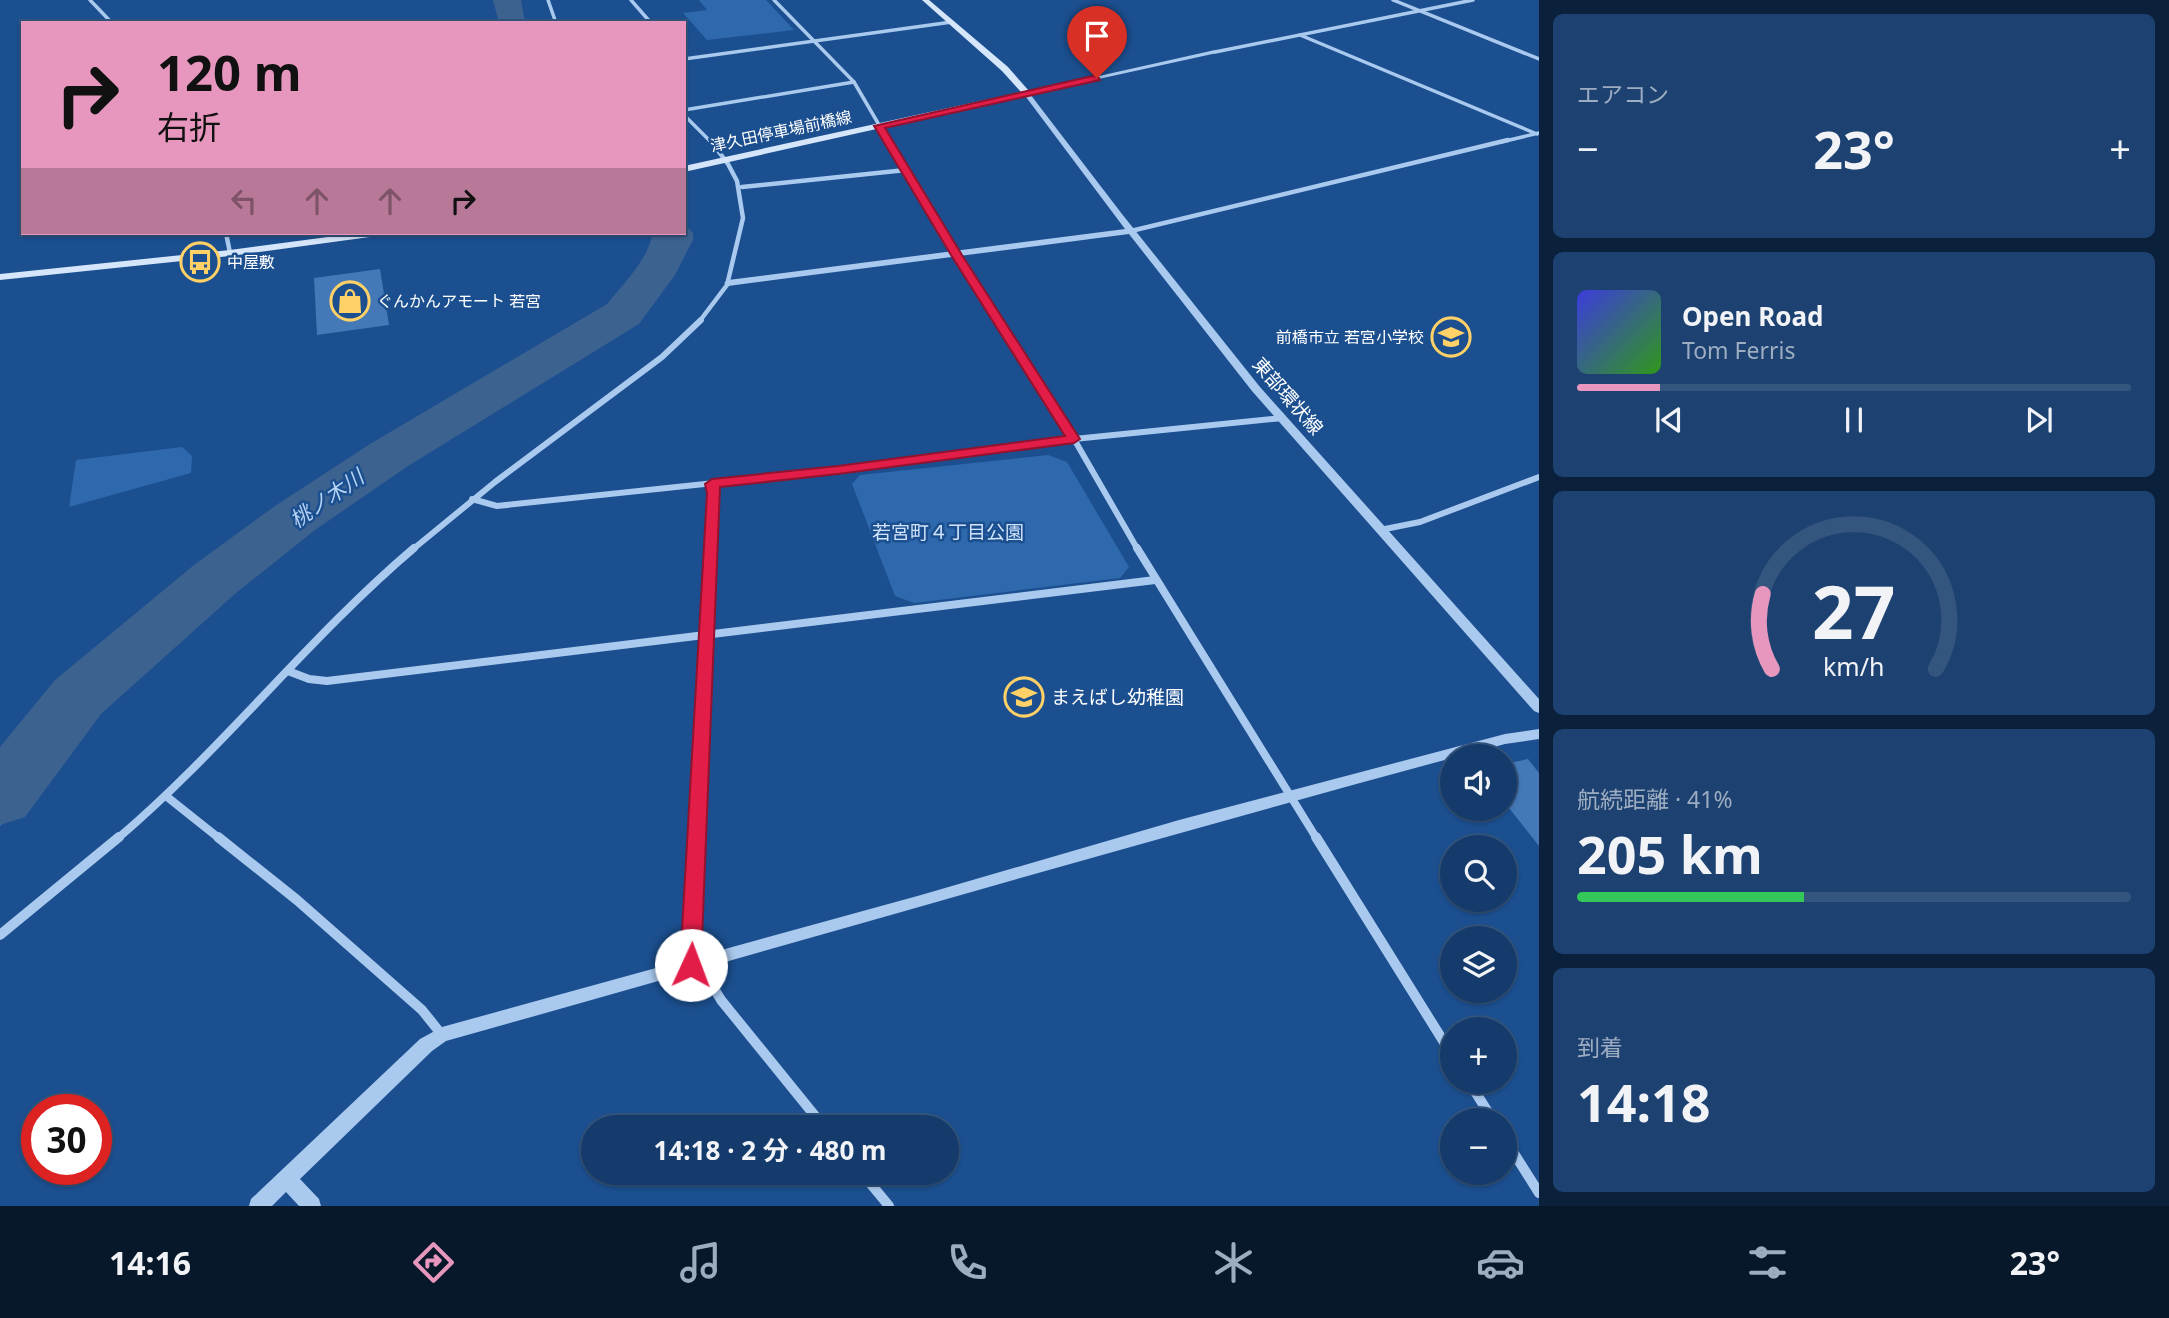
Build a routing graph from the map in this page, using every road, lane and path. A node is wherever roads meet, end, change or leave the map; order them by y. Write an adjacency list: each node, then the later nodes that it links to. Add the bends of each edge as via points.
1 (90, 0): 9 (street)
2 (548, 0): 10 (street)
3 (631, 0): 11 (street)
4 (774, 0): 14 (street)
5 (925, 0): 12 (main road)
6 (1393, 0): 8 (street)
7 (1473, 0): 8 (street)
8 (1416, 10): 13 (street); 17 (street)
9 (110, 21)
10 (555, 21)
11 (649, 21)
12 (952, 22): 14 (street); 19 (main road)
13 (1299, 35): 15 (street); 23 (street)
14 (815, 41): 16 (street); 18 (street)
15 (1215, 52): 19 (street)
16 (686, 59)
17 (1539, 60)
18 (854, 82): 20 (street); 22 (street)
19 (1027, 93): 22 (main road, 津久田停車場前橋線); 28 (street, 東部環状線)
20 (686, 112)
21 (686, 114): 24 (street)
22 (879, 126): 24 (main road, 津久田停車場前橋線); 26 (street)
23 (1538, 134): 28 (street)
24 (726, 159): 25 (main road, 津久田停車場前橋線); 27 (street)
25 (686, 168)
26 (906, 170): 27 (street); 32 (street)
27 (742, 187): 34 (street, via 743,238)
28 (1131, 231): 32 (street); 35 (street, 東部環状線)
29 (226, 235): 31 (street)
30 (362, 235): 31 (main road)
31 (230, 253): 33 (main road)
32 (956, 255): 34 (street); 36 (street)
33 (0, 276)
34 (728, 283): 39 (street, via 685,336)
35 (1283, 418): 36 (street); 40 (street, 東部環状線)
36 (1074, 439): 38 (street); 41 (street)
37 (1539, 477): 40 (street, via 1420,522)
38 (712, 484): 39 (street, via 497,506); 42 (street)
39 (472, 499): 43 (street, via 405,555)
40 (1380, 530): 44 (street, 東部環状線)
41 (1154, 580): 42 (street); 47 (street)
42 (707, 635): 43 (street, via 327,681); 49 (street)
43 (288, 671): 46 (street)
44 (1539, 708)
45 (1539, 734): 47 (street)
46 (166, 796): 48 (street); 50 (street, via 308,909 422,1010)
47 (1291, 796): 49 (street); 51 (street)
48 (0, 935)
49 (691, 965): 50 (street); 52 (street, via 709,981)
50 (442, 1035): 54 (street, via 426,1045)
51 (1440, 1036)
52 (814, 1115)
53 (1517, 1158): 56 (street)
54 (287, 1180): 57 (street); 58 (street)
55 (872, 1185): 59 (street)
56 (1539, 1193)
57 (258, 1206)
58 (312, 1206)
59 (889, 1206)

